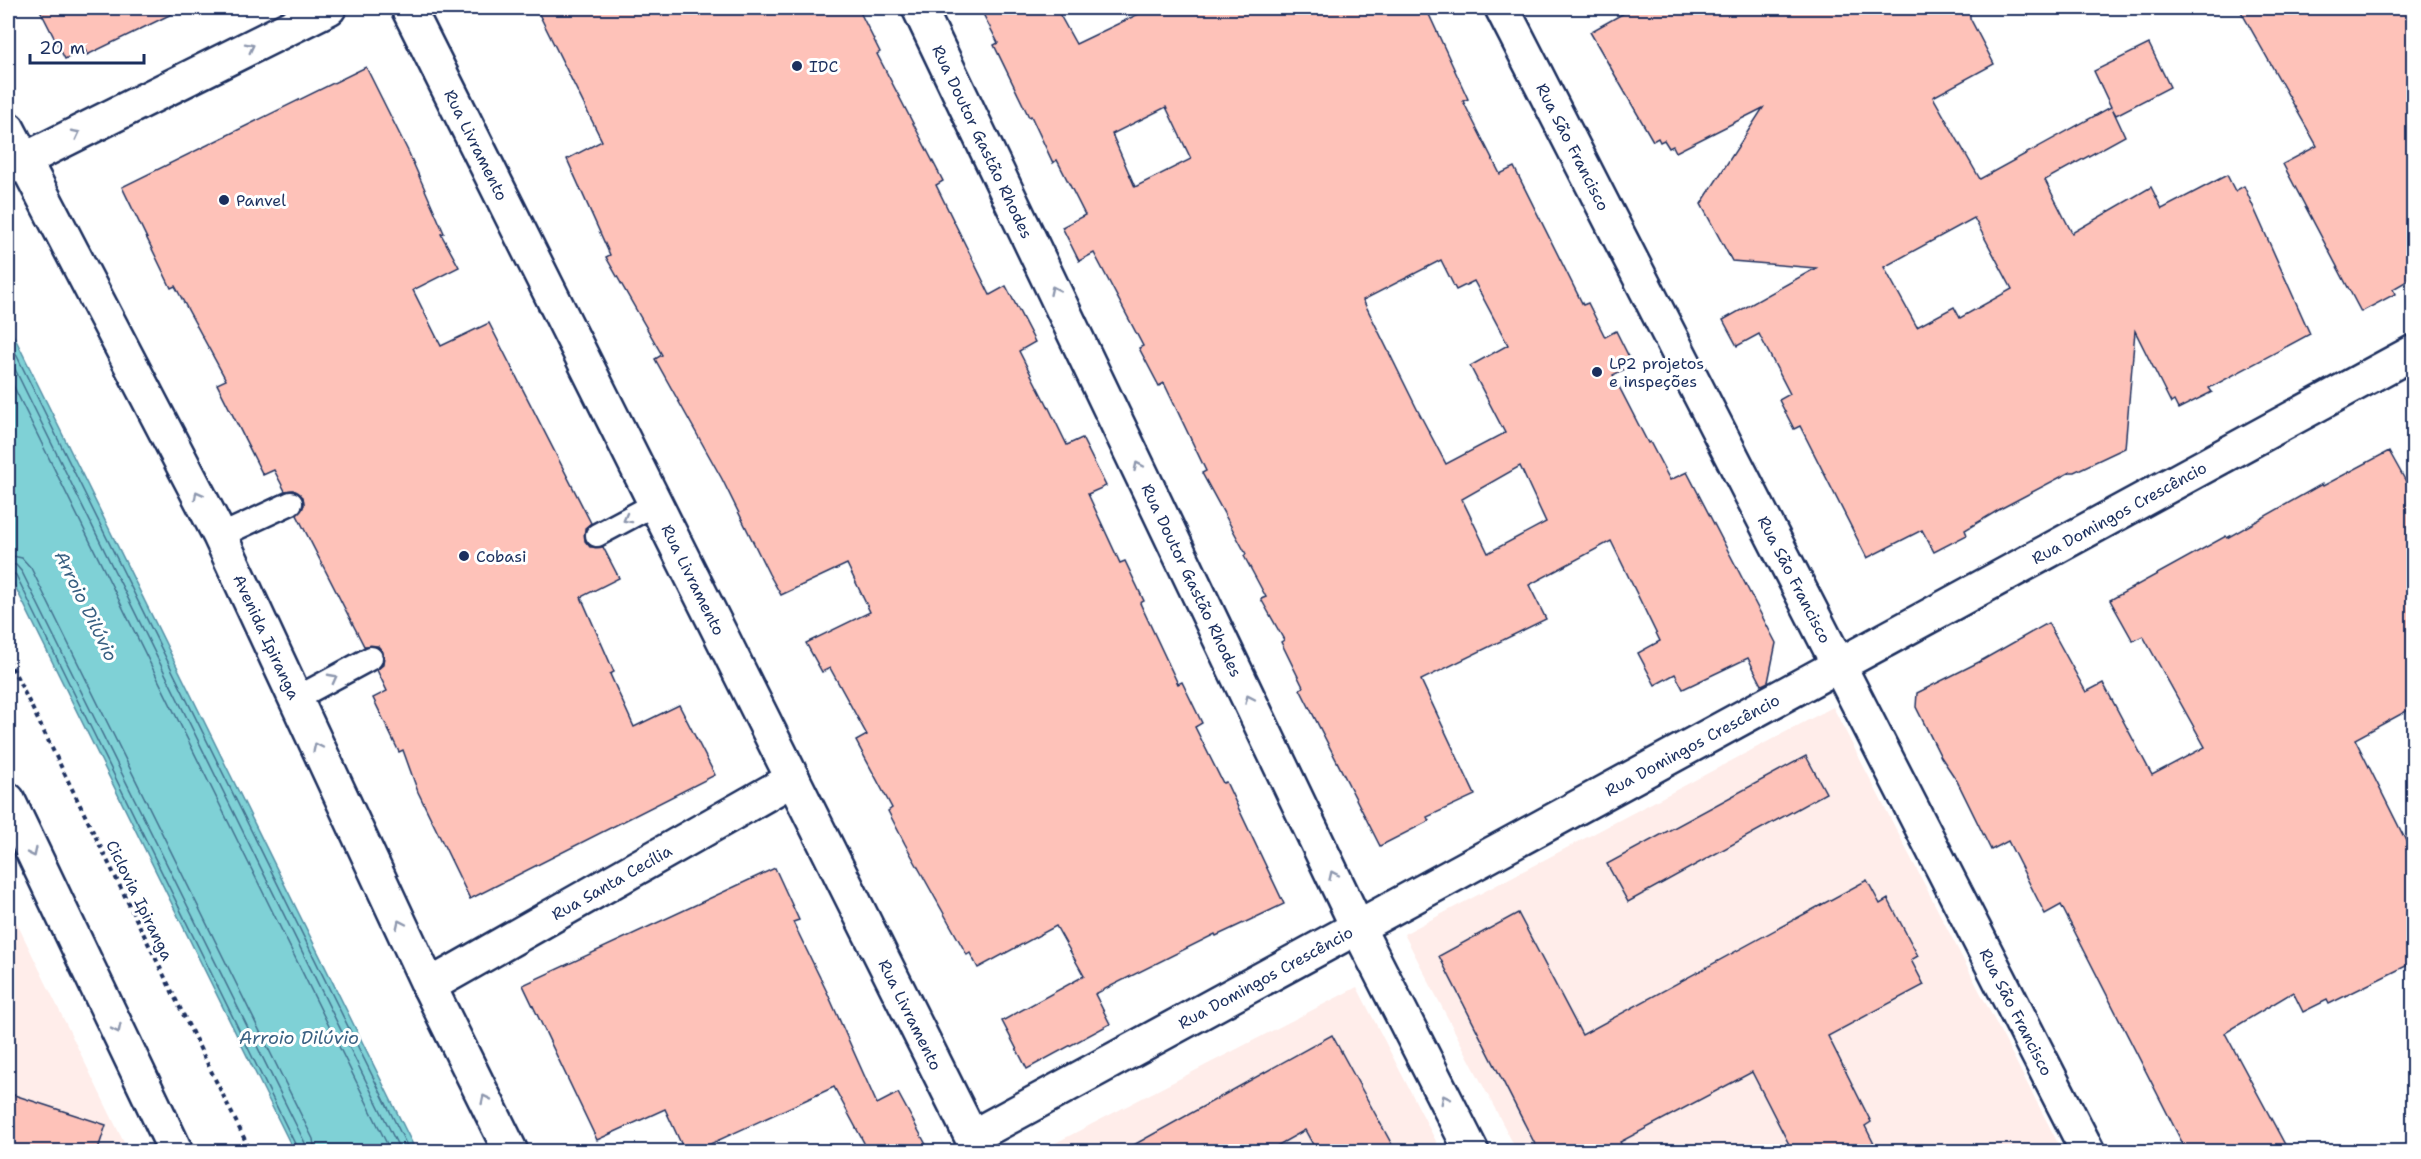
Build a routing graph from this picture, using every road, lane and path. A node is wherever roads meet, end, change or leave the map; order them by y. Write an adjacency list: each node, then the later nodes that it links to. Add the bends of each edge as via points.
1 (329, 8): 6 (street, one-way to 1)
2 (408, 8): 8 (street, Rua Livramento)
3 (919, 8): 18 (street, Rua Doutor Gastão Rhodes, one-way to 3)
4 (1502, 8): 14 (street, Rua São Francisco)
5 (8, 129): 6 (street, Avenida Ipiranga)
6 (15, 165): 11 (street, Avenida Ipiranga, one-way to 6)
7 (2414, 352): 14 (street, Rua Domingos Crescêncio)
8 (657, 502): 10 (lane, one-way to 10); 16 (street, Rua Livramento)
9 (291, 503): 11 (lane)
10 (597, 535)
11 (220, 536): 15 (street, Avenida Ipiranga)
12 (370, 658): 15 (lane, one-way to 12)
13 (8, 659): 22 (path, Ciclovia Ipiranga)
14 (1839, 666): 18 (street, Rua Domingos Crescêncio); 25 (street, Rua São Francisco)
15 (295, 699): 19 (street, Avenida Ipiranga, one-way to 15)
16 (793, 779): 19 (street, Rua Santa Cecília); 20 (street, Rua Livramento)
17 (8, 800): 21 (street, one-way to 21)
18 (1358, 928): 20 (street, Rua Domingos Crescêncio); 24 (street, Rua Doutor Gastão Rhodes, one-way to 18)
19 (429, 986): 23 (street, Avenida Ipiranga, one-way to 19)
20 (976, 1144)
21 (177, 1152)
22 (251, 1152)
23 (511, 1152)
24 (1472, 1152)
25 (2088, 1152)

